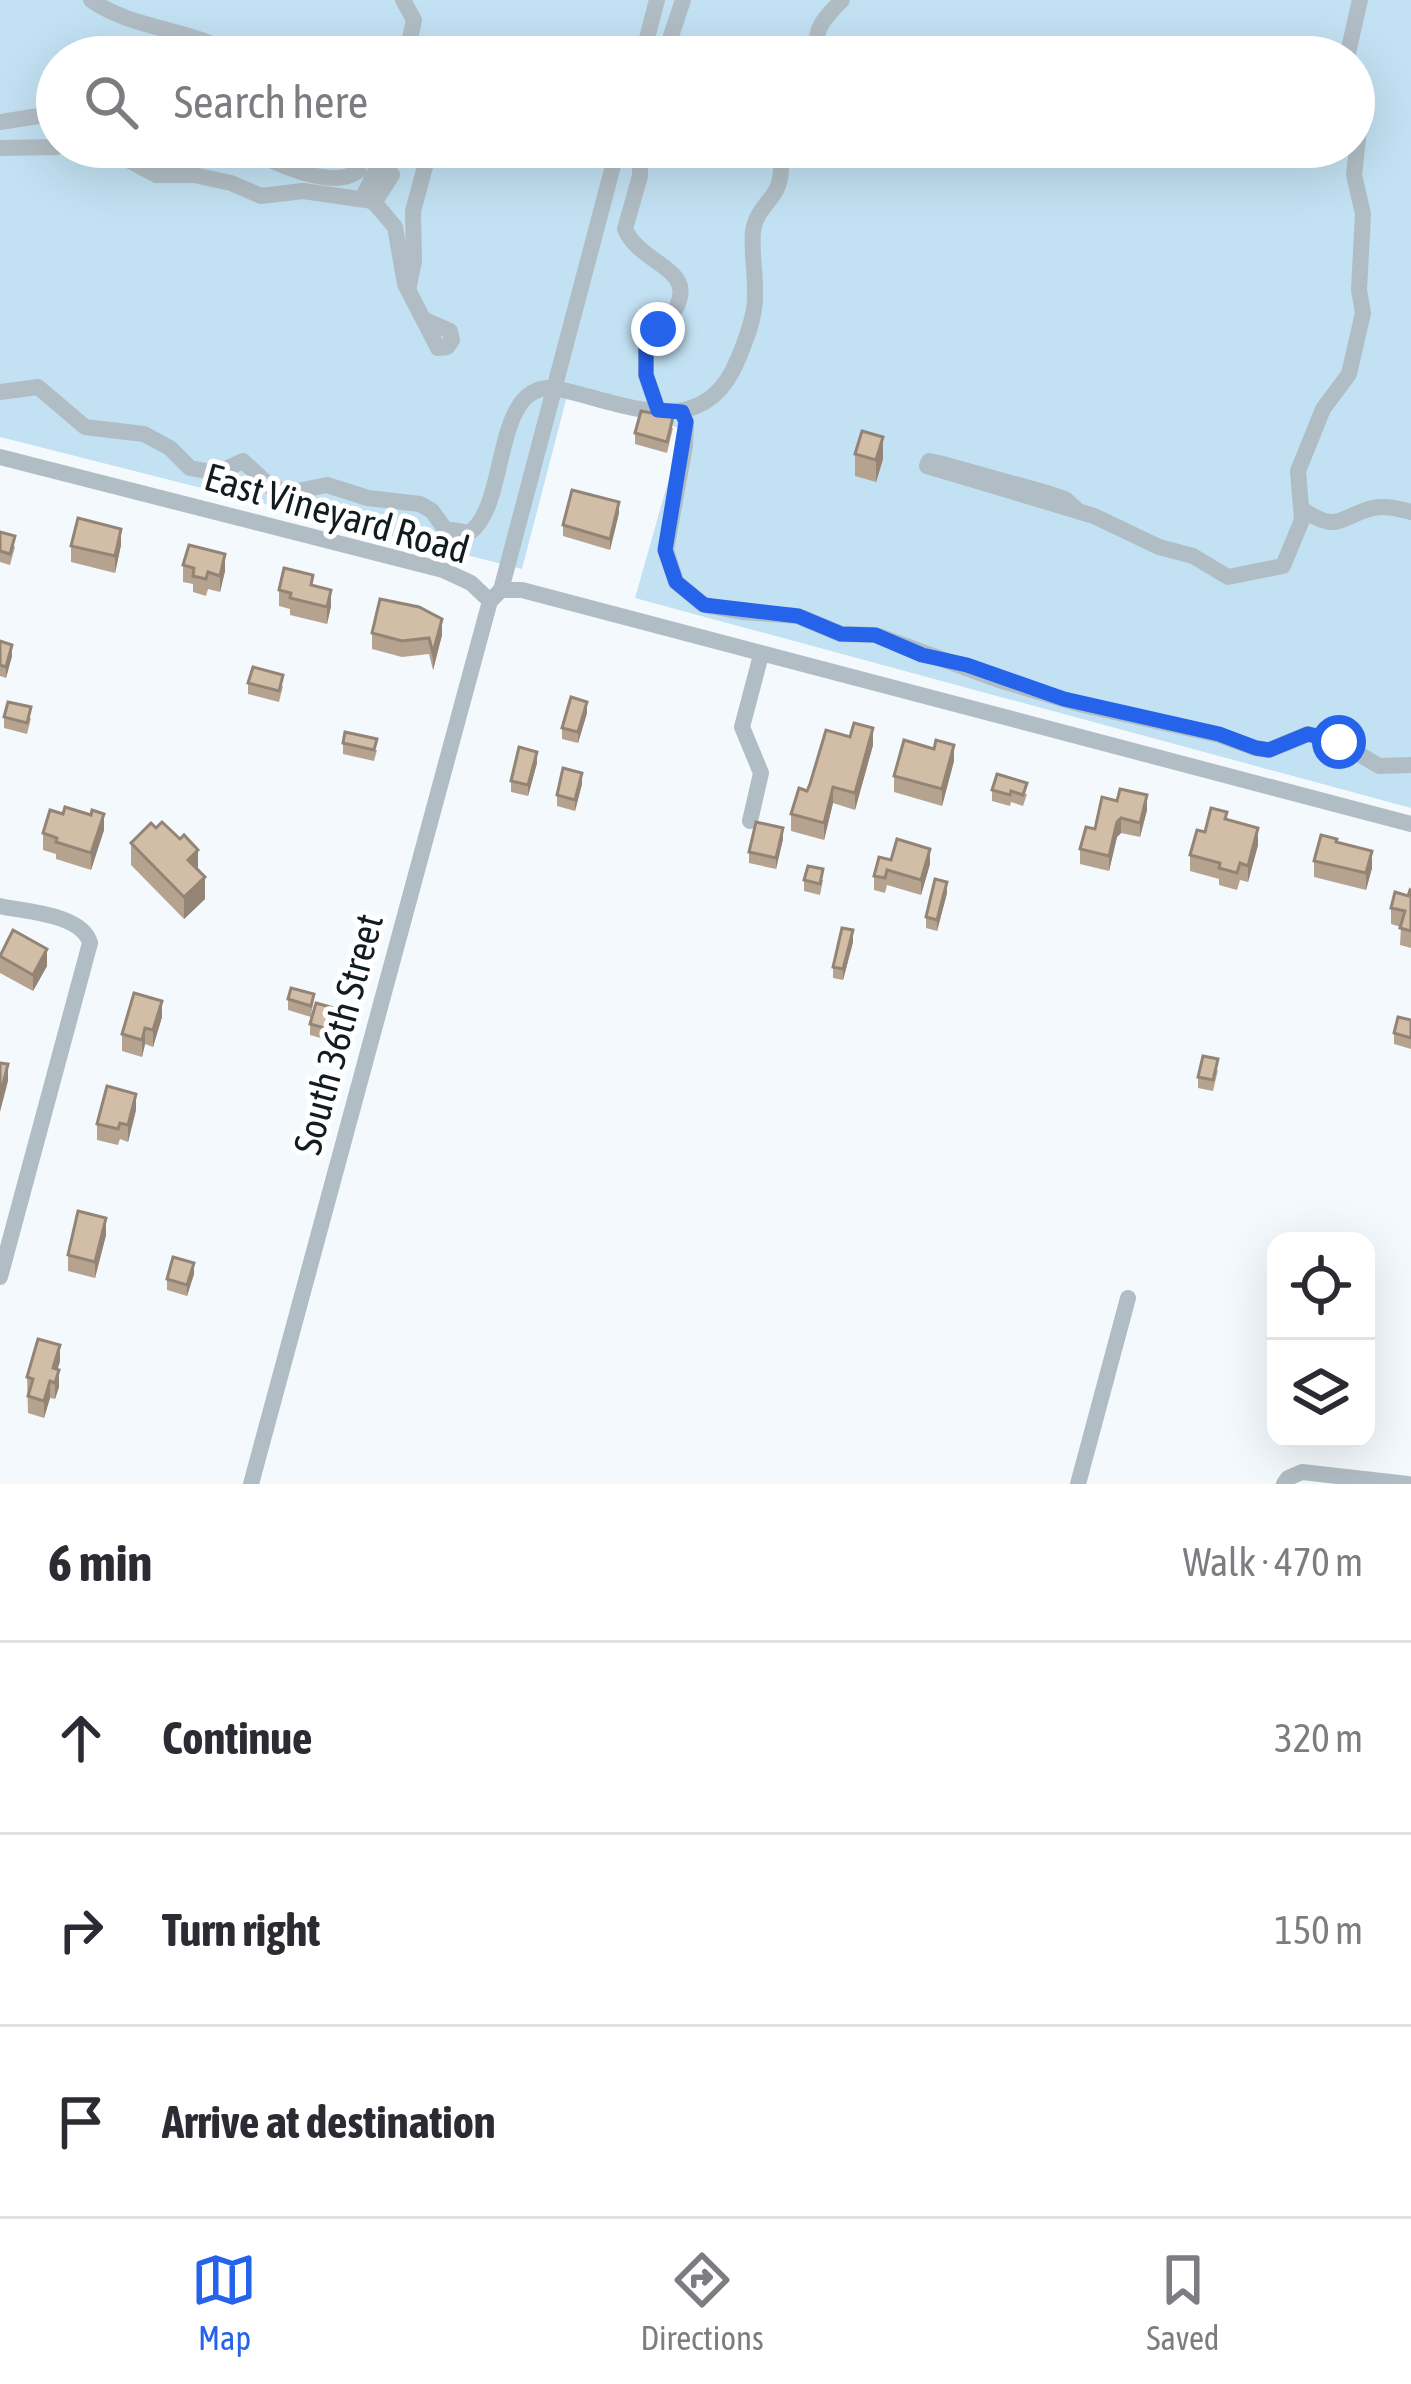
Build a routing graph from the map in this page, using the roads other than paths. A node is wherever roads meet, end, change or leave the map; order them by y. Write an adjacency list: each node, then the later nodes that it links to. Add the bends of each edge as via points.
1 (91, 0): 7 (street, via 124,19)
2 (403, 0): 8 (street)
3 (657, 0): 9 (street)
4 (683, 0): 10 (street)
5 (842, 0): 11 (street)
6 (1360, 0): 12 (street)
7 (187, 36)
8 (413, 36)
9 (648, 36)
10 (671, 36)
11 (814, 36)
12 (1352, 36)
13 (36, 116): 14 (street)
14 (0, 122)
15 (36, 147): 16 (street)
16 (0, 148)
17 (142, 168): 25 (street, via 261,196 292,190 369,200 395,227)
18 (292, 168): 19 (street, via 338,180)
19 (358, 168)
20 (424, 168): 25 (street, via 411,225)
21 (612, 168): 27 (street, South 36th Street)
22 (640, 168): 29 (street, via 625,229 638,251 680,285 676,308 646,343)
23 (780, 168): 30 (street, via 756,219 755,298 742,348 724,386)
24 (1355, 168): 32 (street, via 1363,313 1349,374 1323,409 1298,471)
25 (410, 293): 26 (street)
26 (425, 320)
27 (554, 388): 28 (street, via 519,404 483,517 469,533 445,529 420,504 326,485 273,489 243,461 203,473 144,434 85,428 38,387); 29 (street); 35 (street, South 36th Street)
28 (0, 392)
29 (658, 410): 30 (street)
30 (682, 412): 37 (street, via 685,446 665,550 676,582 704,605 875,635 1064,699 1256,748 1308,734 1379,766)
31 (0, 457): 35 (street, East Vineyard Road, via 443,570)
32 (1302, 509): 33 (street, via 1283,566 1228,577); 34 (street, via 1327,524 1380,506)
33 (1077, 510): 33 (street, via 1047,493 927,466)
34 (1411, 512)
35 (495, 596): 36 (street, East Vineyard Road, via 522,590); 43 (street, South 36th Street)
36 (761, 655): 38 (street, via 742,728 761,772); 39 (street, East Vineyard Road)
37 (1411, 765)
38 (749, 820)
39 (1411, 824)
40 (0, 906): 41 (street, via 76,924 89,943)
41 (0, 1277)
42 (1128, 1298): 44 (street)
43 (250, 1484)
44 (1078, 1484)
45 (1284, 1484): 46 (street, via 1301,1472)
46 (1408, 1484)

